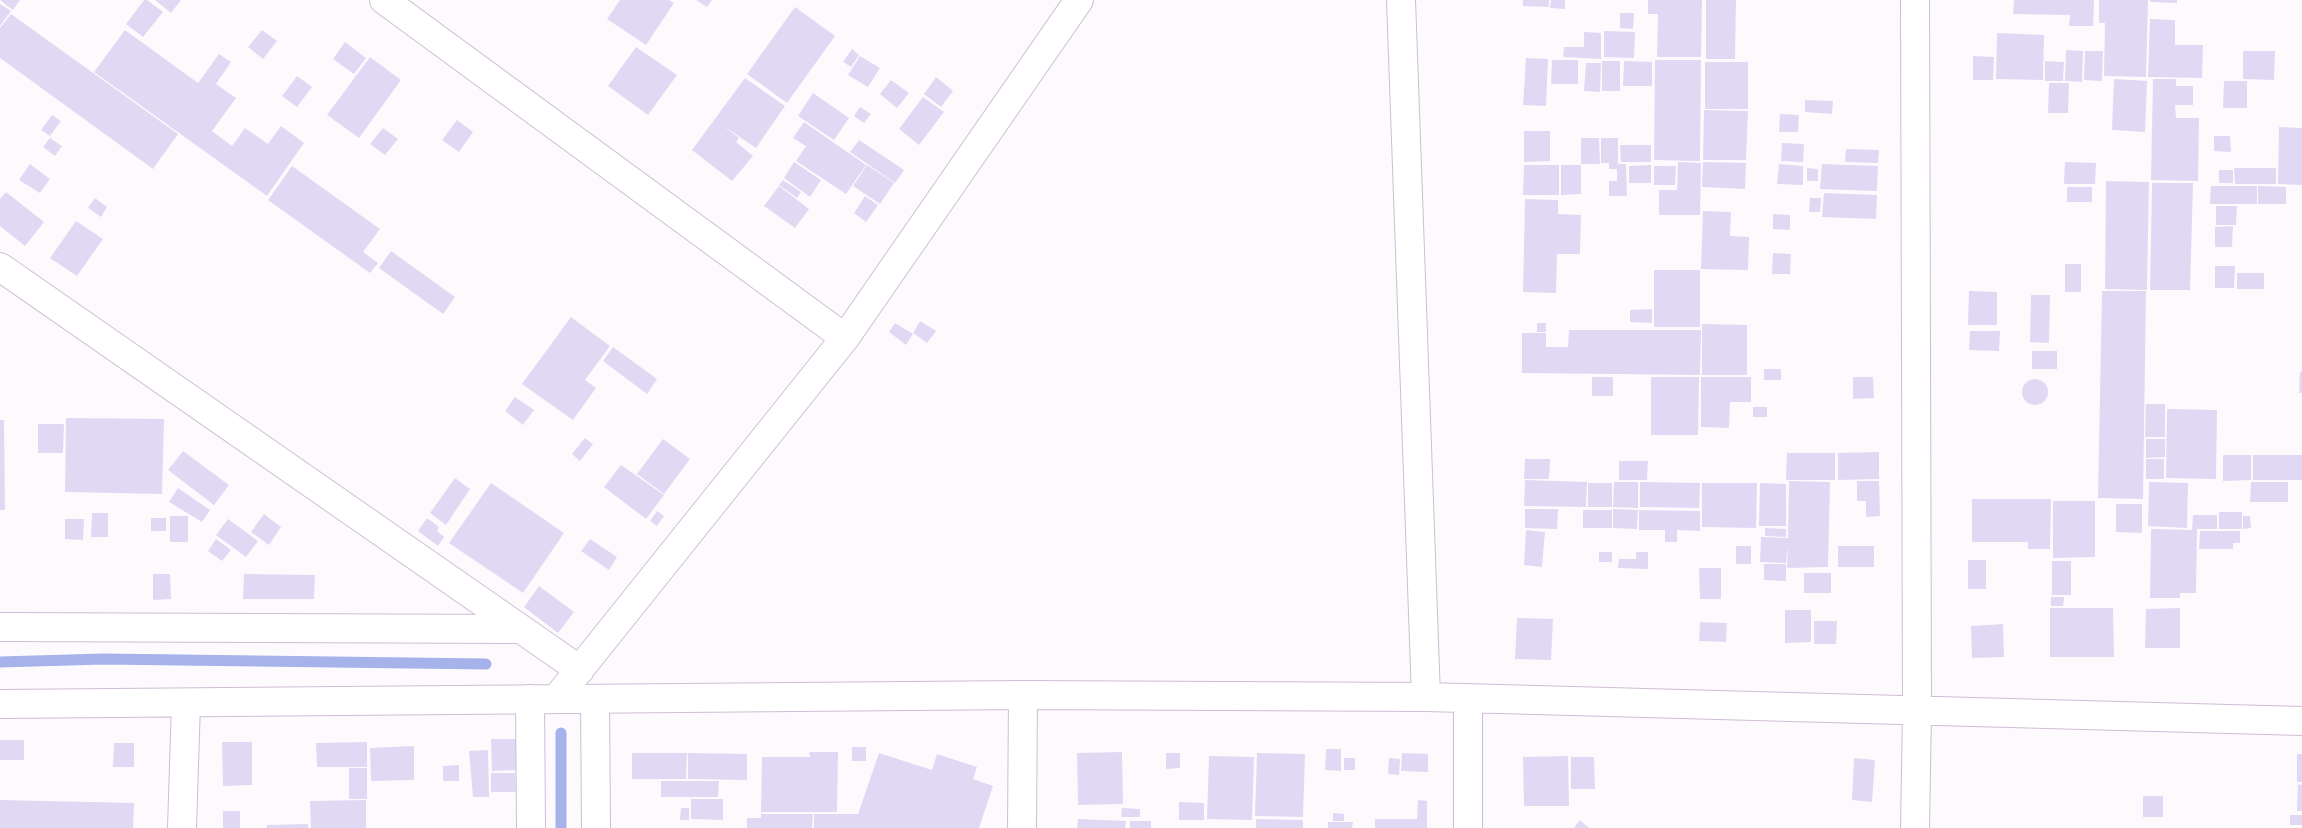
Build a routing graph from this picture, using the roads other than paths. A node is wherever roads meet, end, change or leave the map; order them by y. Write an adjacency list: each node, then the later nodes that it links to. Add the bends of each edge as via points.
1 (384, 0): 6 (street)
2 (1079, 0): 6 (street)
3 (1401, 0): 11 (street)
4 (1915, 0): 17 (street)
5 (0, 267): 8 (street)
6 (845, 338): 9 (street)
7 (0, 627): 8 (street)
8 (522, 629): 9 (street)
9 (580, 670): 13 (street)
10 (1022, 695): 11 (street); 14 (street); 22 (street)
11 (1426, 697): 12 (street)
12 (1468, 698): 17 (street); 23 (street)
13 (543, 699): 14 (street); 15 (street); 20 (street)
14 (596, 699): 21 (street)
15 (186, 703): 16 (street); 19 (street)
16 (0, 704)
17 (1917, 711): 18 (street); 24 (street)
18 (2302, 722)
19 (182, 828)
20 (531, 828)
21 (596, 828)
22 (1022, 828)
23 (1468, 828)
24 (1915, 828)

